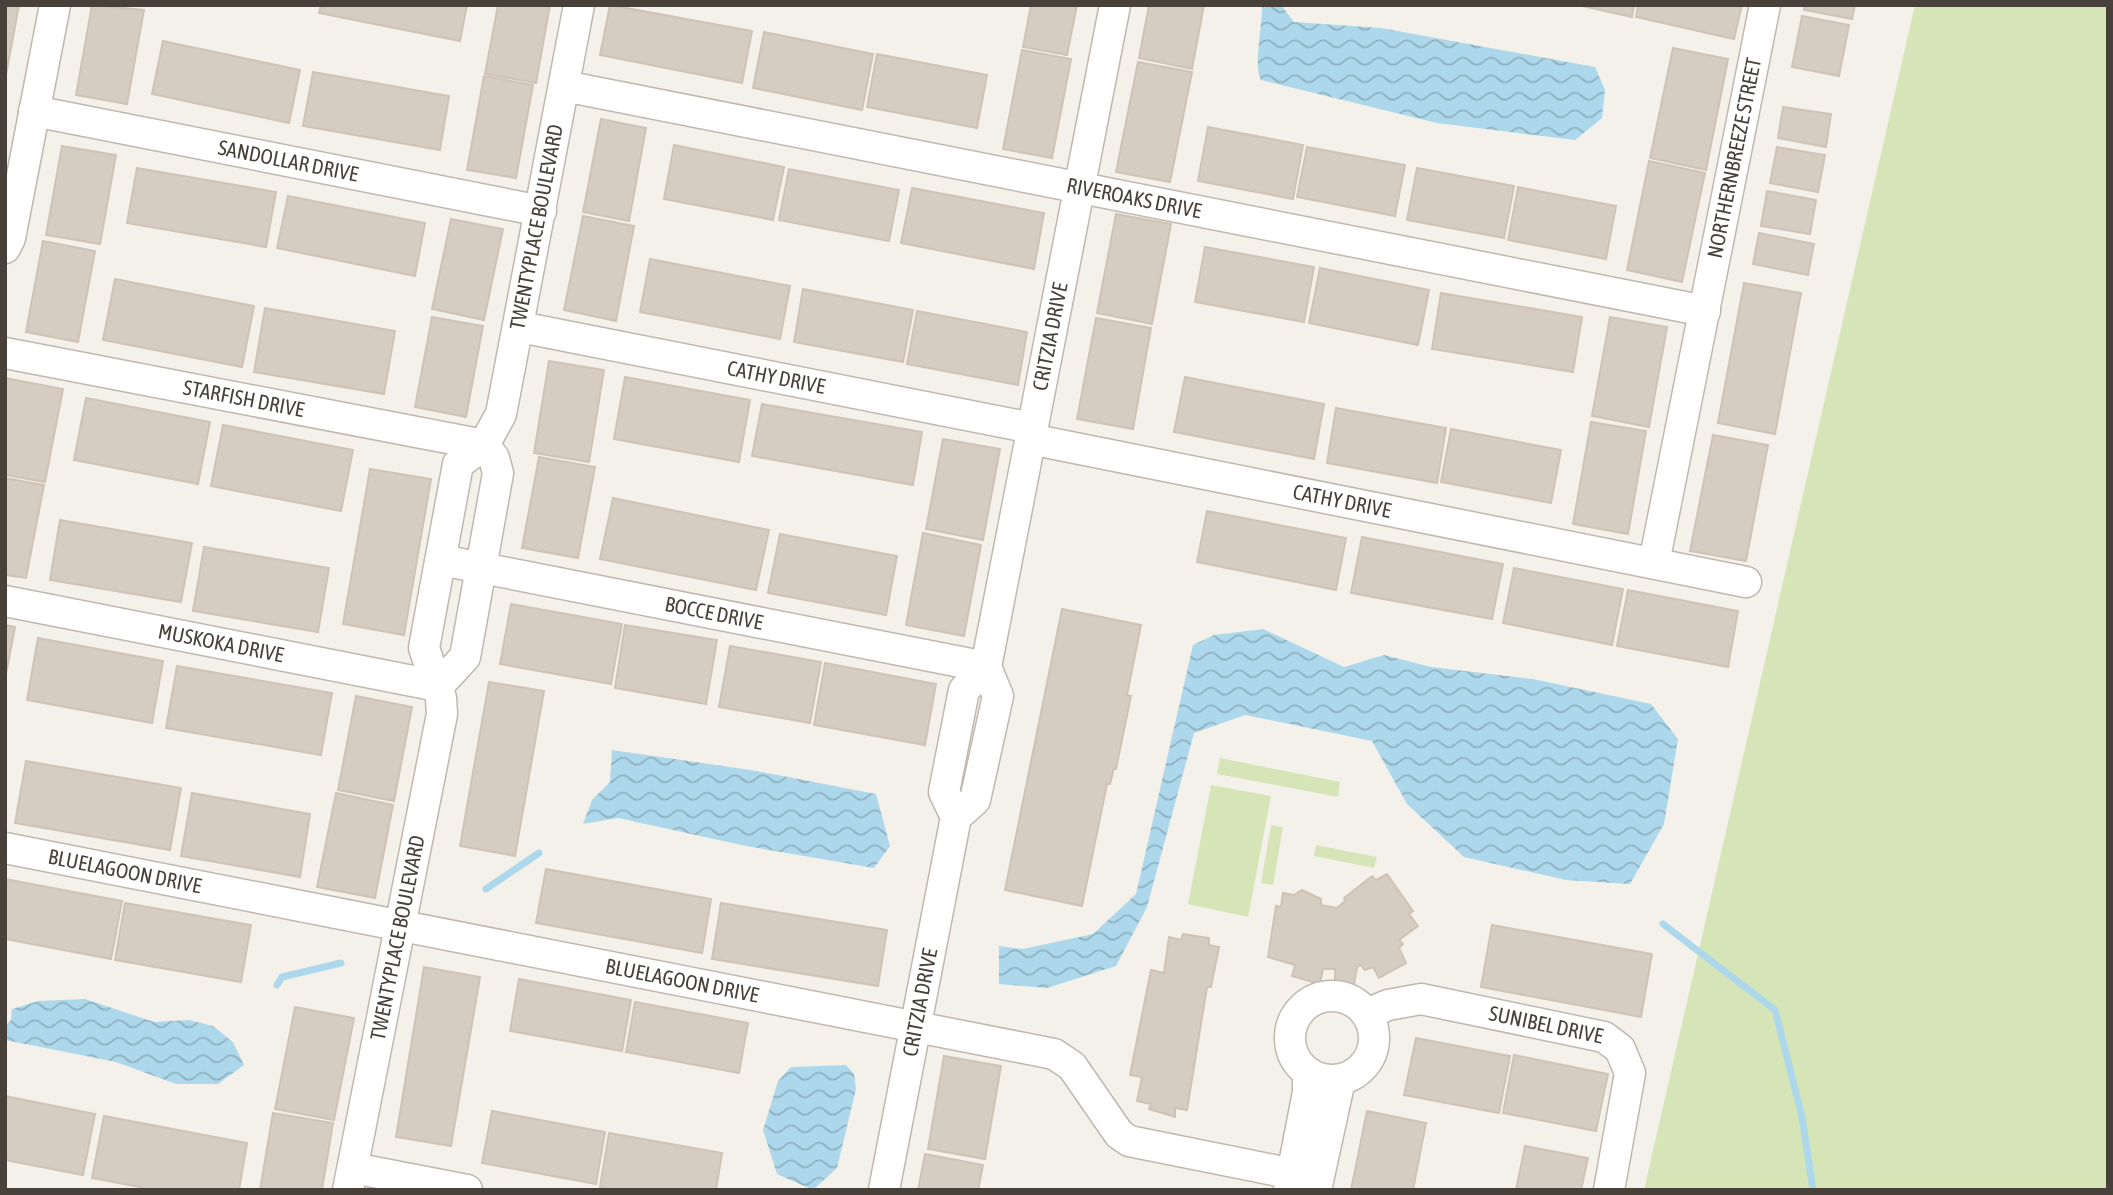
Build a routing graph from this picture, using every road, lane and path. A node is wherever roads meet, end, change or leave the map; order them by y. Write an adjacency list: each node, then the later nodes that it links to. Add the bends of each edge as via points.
1 (55, 5): 6 (street)
2 (579, 5): 5 (street, TWENTYPLACE BOULEVARD)
3 (1115, 5): 7 (street, CRITZIA DRIVE)
4 (1765, 5): 10 (street, NORTHERNBREEZE STREET)
5 (564, 86): 7 (street, RIVEROAKS DRIVE); 8 (street, TWENTYPLACE BOULEVARD)
6 (34, 111): 8 (street, SANDOLLAR DRIVE); 9 (street)
7 (1080, 189): 10 (street, RIVEROAKS DRIVE); 13 (street, CRITZIA DRIVE)
8 (541, 211): 11 (street, TWENTYPLACE BOULEVARD)
9 (5, 248)
10 (1705, 311): 16 (street)
11 (520, 327): 13 (street, CATHY DRIVE); 14 (street, TWENTYPLACE BOULEVARD, via 501,414)
12 (5, 354): 14 (street, STARFISH DRIVE)
13 (1031, 434): 16 (street, CATHY DRIVE); 20 (street, CRITZIA DRIVE)
14 (484, 445): 15 (street, TWENTYPLACE BOULEVARD, via 458,464); 17 (street, via 498,473)
15 (441, 560): 17 (street, BOCCE DRIVE); 21 (street, TWENTYPLACE BOULEVARD, via 424,648)
16 (1654, 563): 18 (street, CATHY DRIVE)
17 (481, 567): 20 (street, BOCCE DRIVE); 21 (street, via 465,657)
18 (1746, 582)
19 (5, 601): 21 (street, MUSKOKA DRIVE)
20 (986, 667): 25 (street, CRITZIA DRIVE, via 964,690 944,792 956,817)
21 (438, 686): 23 (street, TWENTYPLACE BOULEVARD, via 442,714)
22 (5, 848): 23 (street, BLUELAGOON DRIVE)
23 (399, 926): 25 (street, BLUELAGOON DRIVE); 28 (street, TWENTYPLACE BOULEVARD)
24 (1367, 1014): 26 (street, via 1346,998 1333,995 1307,1003 1292,1025 1292,1052); 27 (street, via 1375,1040 1371,1054 1364,1066); 32 (street, SUNIBEL DRIVE, via 1421,999 1604,1037 1620,1049 1630,1073)
25 (915, 1027): 29 (street, BLUELAGOON DRIVE, via 1054,1054 1063,1059 1129,1141); 31 (street, CRITZIA DRIVE)
26 (1308, 1073): 27 (street); 29 (street)
27 (1340, 1080): 29 (street)
28 (351, 1179): 30 (street)
29 (1304, 1183)
30 (457, 1189)
31 (884, 1190)
32 (1609, 1190)

